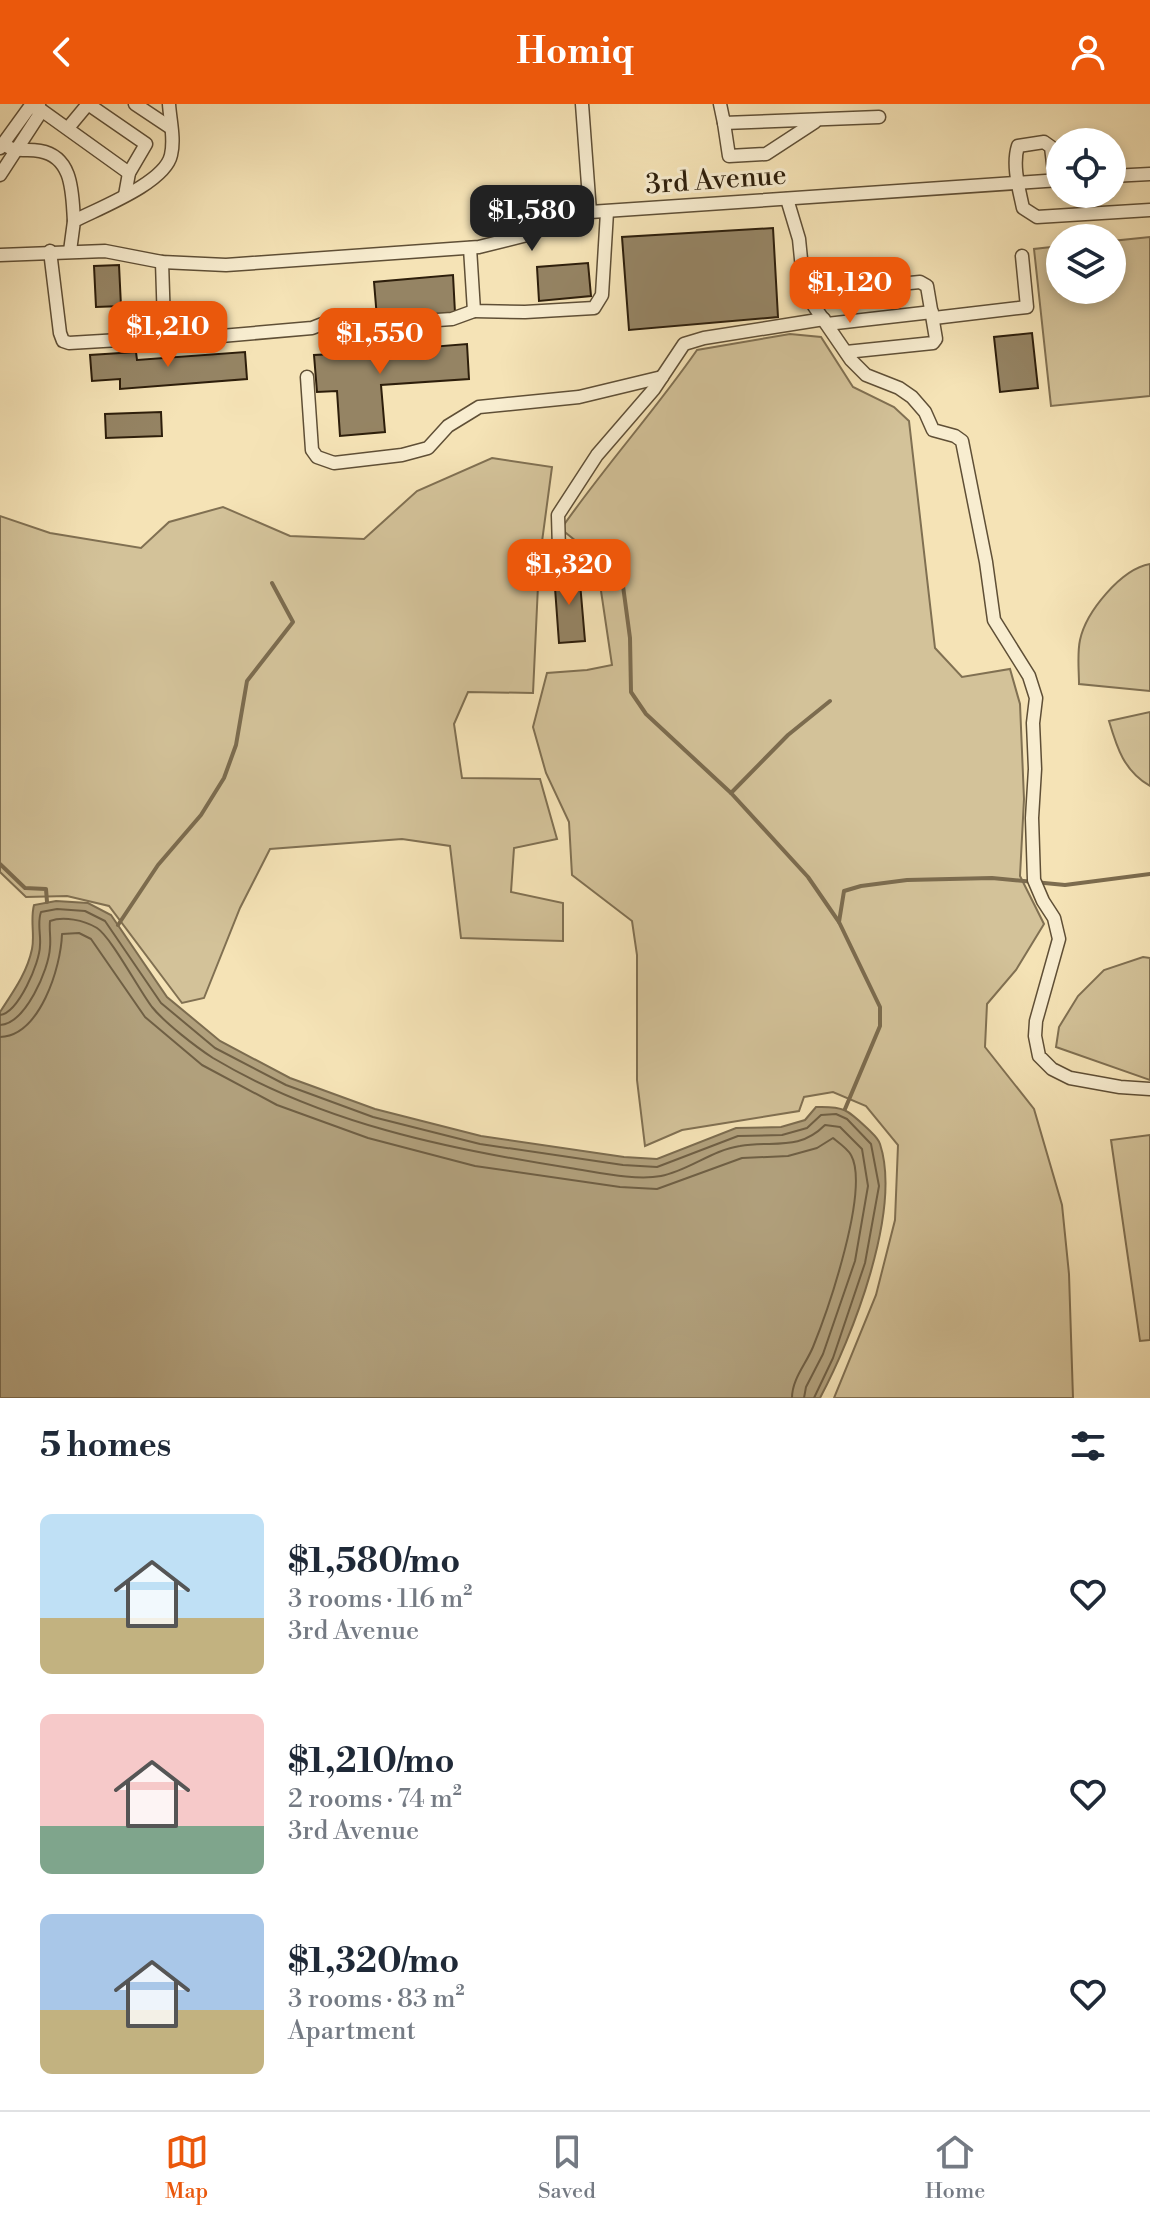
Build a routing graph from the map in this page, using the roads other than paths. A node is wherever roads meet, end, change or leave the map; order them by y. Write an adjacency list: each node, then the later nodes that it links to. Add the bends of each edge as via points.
1 (88, 104): 10 (street); 15 (street, via 146,144)
2 (135, 104): 11 (street)
3 (169, 104): 11 (street)
4 (582, 104): 24 (street)
5 (720, 104): 9 (street)
6 (38, 106): 10 (street); 13 (street, via 29,108); 14 (street, via 39,115)
7 (879, 117): 8 (street)
8 (818, 120): 9 (street); 9 (street, via 766,154 729,156)
9 (724, 123)
10 (68, 128): 15 (street)
11 (171, 128): 21 (street, via 168,165)
12 (1046, 143): 20 (street, via 1018,146)
13 (1, 146): 14 (street)
14 (14, 151): 17 (street); 26 (street, via 46,153 63,166 71,184)
15 (129, 173): 21 (street)
16 (1150, 174): 18 (street)
17 (0, 175)
18 (1126, 175)
19 (1046, 181): 20 (street, 3rd Avenue)
20 (1018, 183): 22 (street, 3rd Avenue); 23 (street, via 1023,208 1037,217)
21 (125, 195): 26 (street)
22 (787, 199): 25 (street, 3rd Avenue); 33 (street)
23 (1150, 210)
24 (590, 212): 25 (street, 3rd Avenue); 27 (street, 3rd Avenue, via 500,244)
25 (607, 212): 34 (street, via 602,295 594,308)
26 (74, 221): 29 (street)
27 (470, 248): 32 (street, 3rd Avenue, via 226,265); 34 (street)
28 (50, 251): 29 (street, 3rd Avenue); 30 (street, 3rd Avenue); 37 (street, via 63,341)
29 (70, 251): 32 (street, 3rd Avenue, via 105,251)
30 (0, 255)
31 (1022, 256): 35 (street, via 1027,307)
32 (162, 262): 37 (street)
33 (806, 293): 35 (street, via 920,282 927,286); 36 (street)
34 (474, 311): 37 (street, via 452,319 347,319 236,335)
35 (933, 315): 36 (street); 38 (street, via 933,343)
36 (826, 322): 38 (street); 40 (street, via 684,344)
37 (161, 334)
38 (846, 352): 42 (street, via 866,375 912,397 933,430 962,441 994,620 1029,676 1036,698 1034,880 1059,939 1036,1021 1039,1056 1070,1078)
39 (307, 377): 40 (street, via 312,450 334,463 428,448 448,426 479,407 579,397)
40 (662, 377): 41 (street, via 597,455 558,515)
41 (559, 550)
42 (1150, 1089)

